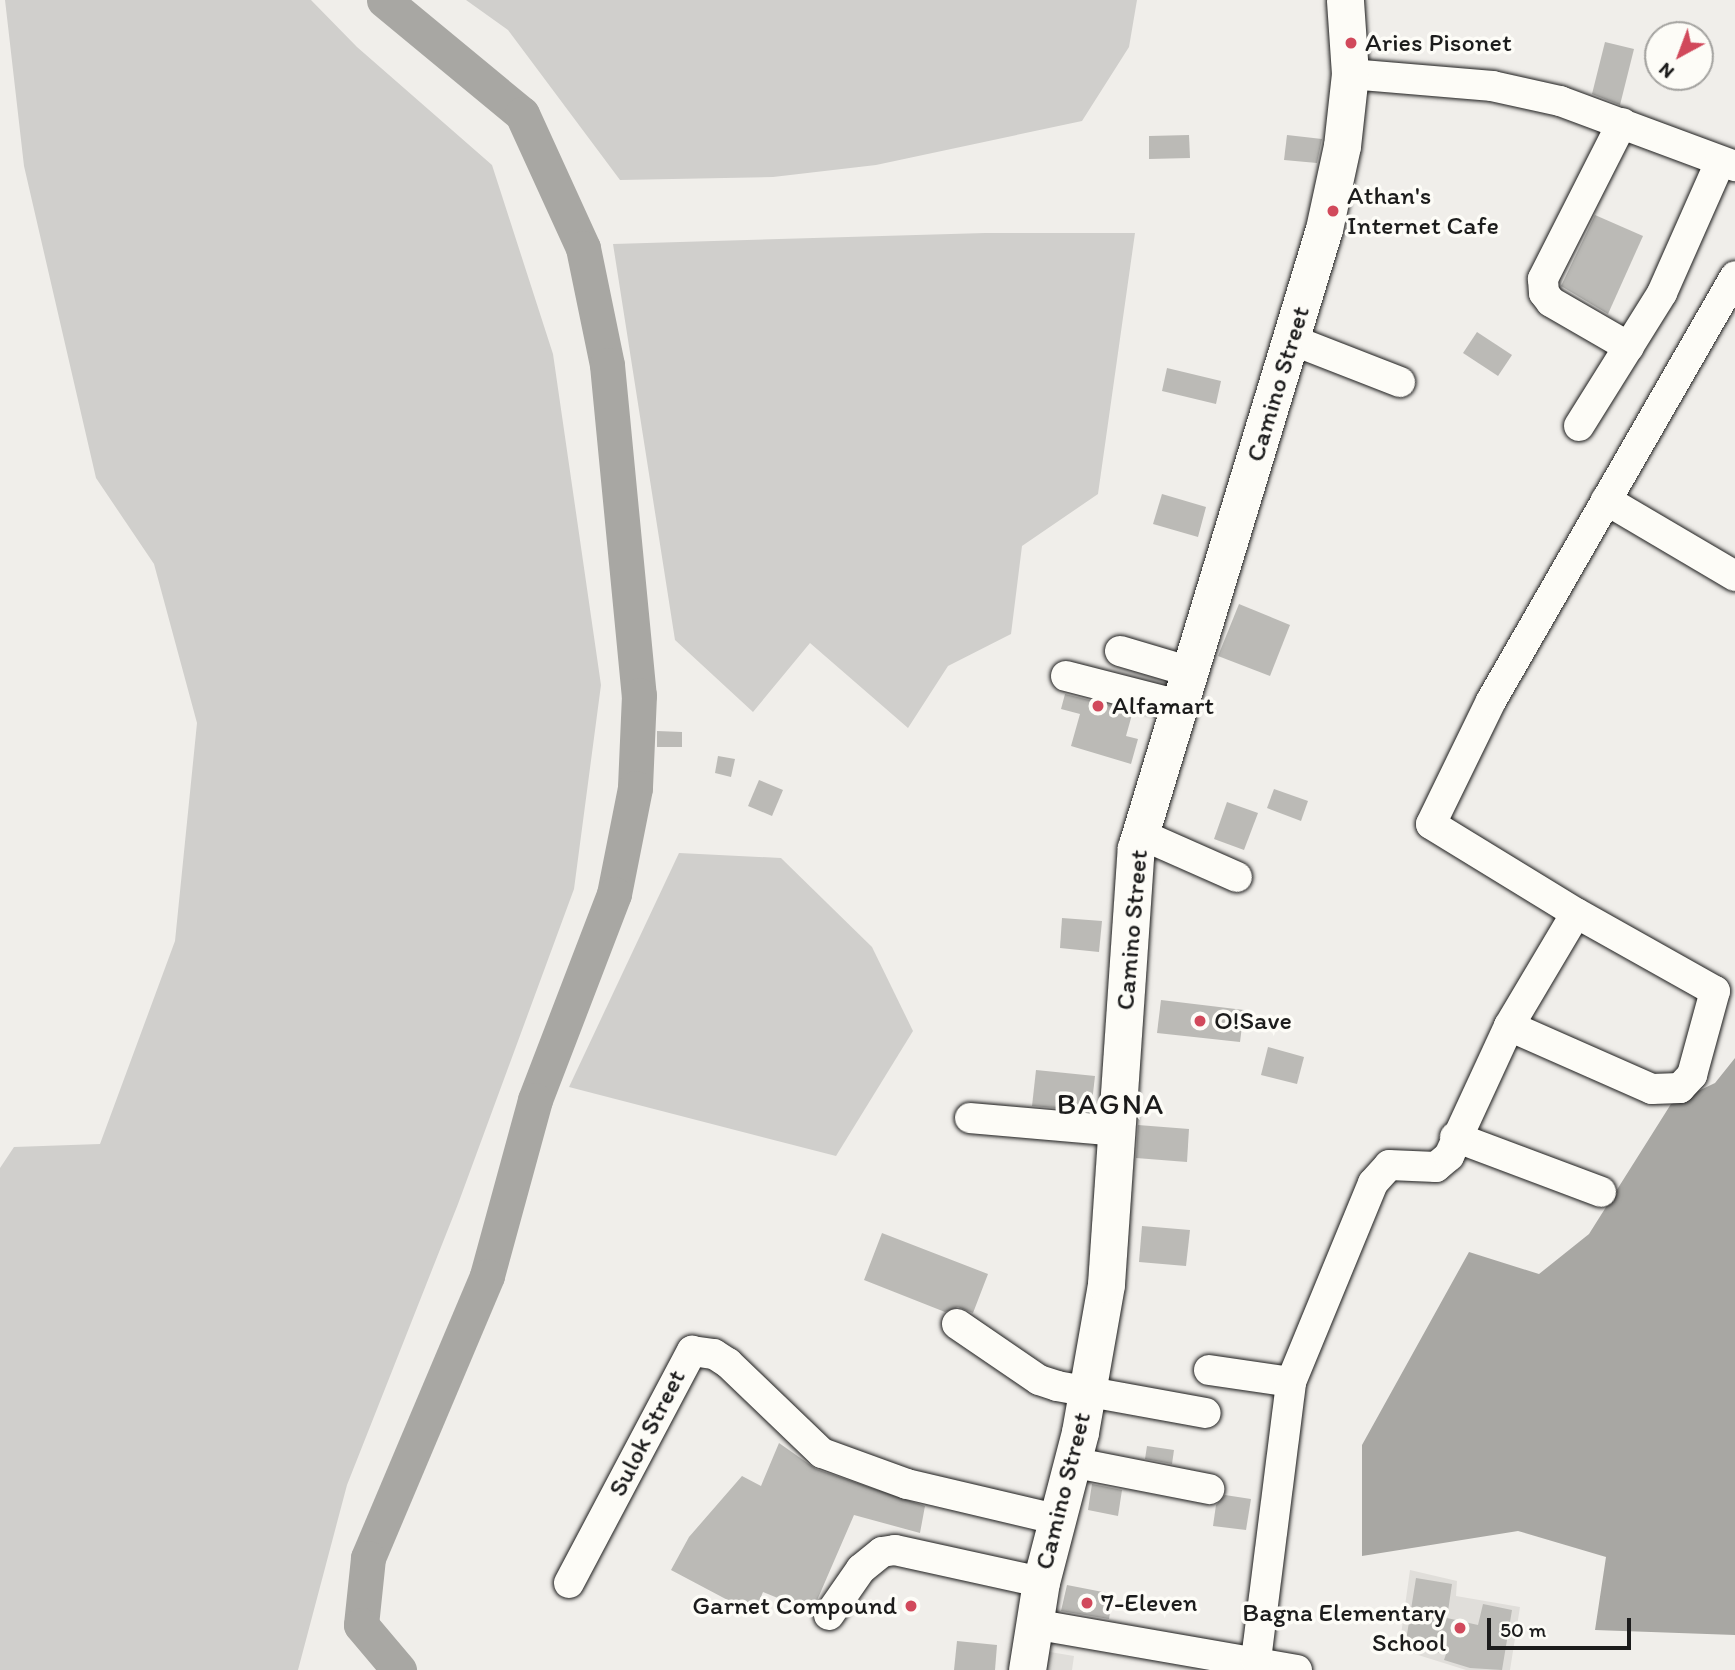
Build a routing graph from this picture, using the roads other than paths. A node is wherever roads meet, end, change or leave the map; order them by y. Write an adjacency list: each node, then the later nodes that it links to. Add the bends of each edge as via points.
1 (1345, 0): 2 (main road, Camino Street)
2 (1350, 74): 3 (street, via 1492,86 1560,101); 6 (main road, Camino Street, via 1342,146)
3 (1622, 123): 4 (street); 7 (street, via 1544,279 1544,293 1551,302)
4 (1727, 164): 7 (street, via 1662,293)
5 (1735, 275): 10 (street)
6 (1292, 340): 8 (street); 14 (main road, Camino Street)
7 (1629, 347): 9 (street)
8 (1400, 382)
9 (1579, 426)
10 (1605, 500): 11 (street); 17 (street, via 1491,701 1431,824)
11 (1735, 576)
12 (1120, 651): 14 (street)
13 (1066, 676): 14 (street)
14 (1184, 688): 15 (main road, Camino Street)
15 (1140, 834): 16 (street); 20 (main road, Camino Street)
16 (1237, 877)
17 (1576, 913): 18 (street); 18 (street, via 1715,991 1692,1075 1679,1088 1652,1089)
18 (1509, 1026): 21 (street)
19 (970, 1118): 20 (street)
20 (1118, 1131): 26 (main road, Camino Street, via 1106,1284)
21 (1455, 1137): 22 (street); 25 (street, via 1449,1156 1436,1167 1389,1165 1373,1183)
22 (1601, 1192)
23 (957, 1324): 26 (street, via 1039,1380)
24 (1209, 1370): 25 (street)
25 (1291, 1382): 35 (street)
26 (1088, 1390): 27 (street); 28 (main road, Camino Street)
27 (1206, 1413)
28 (1071, 1462): 29 (street); 30 (main road, Camino Street)
29 (1209, 1489)
30 (1055, 1519): 31 (main road, Camino Street); 32 (street, Sulok Street, via 907,1484 822,1452 728,1363 714,1354 692,1351)
31 (1041, 1582): 33 (street, via 895,1550 882,1552 860,1569); 34 (main road, Camino Street)
32 (569, 1583)
33 (829, 1615)
34 (1033, 1624): 35 (street); 36 (main road, Camino Street)
35 (1256, 1660): 37 (street)
36 (1027, 1670)
37 (1297, 1670)

